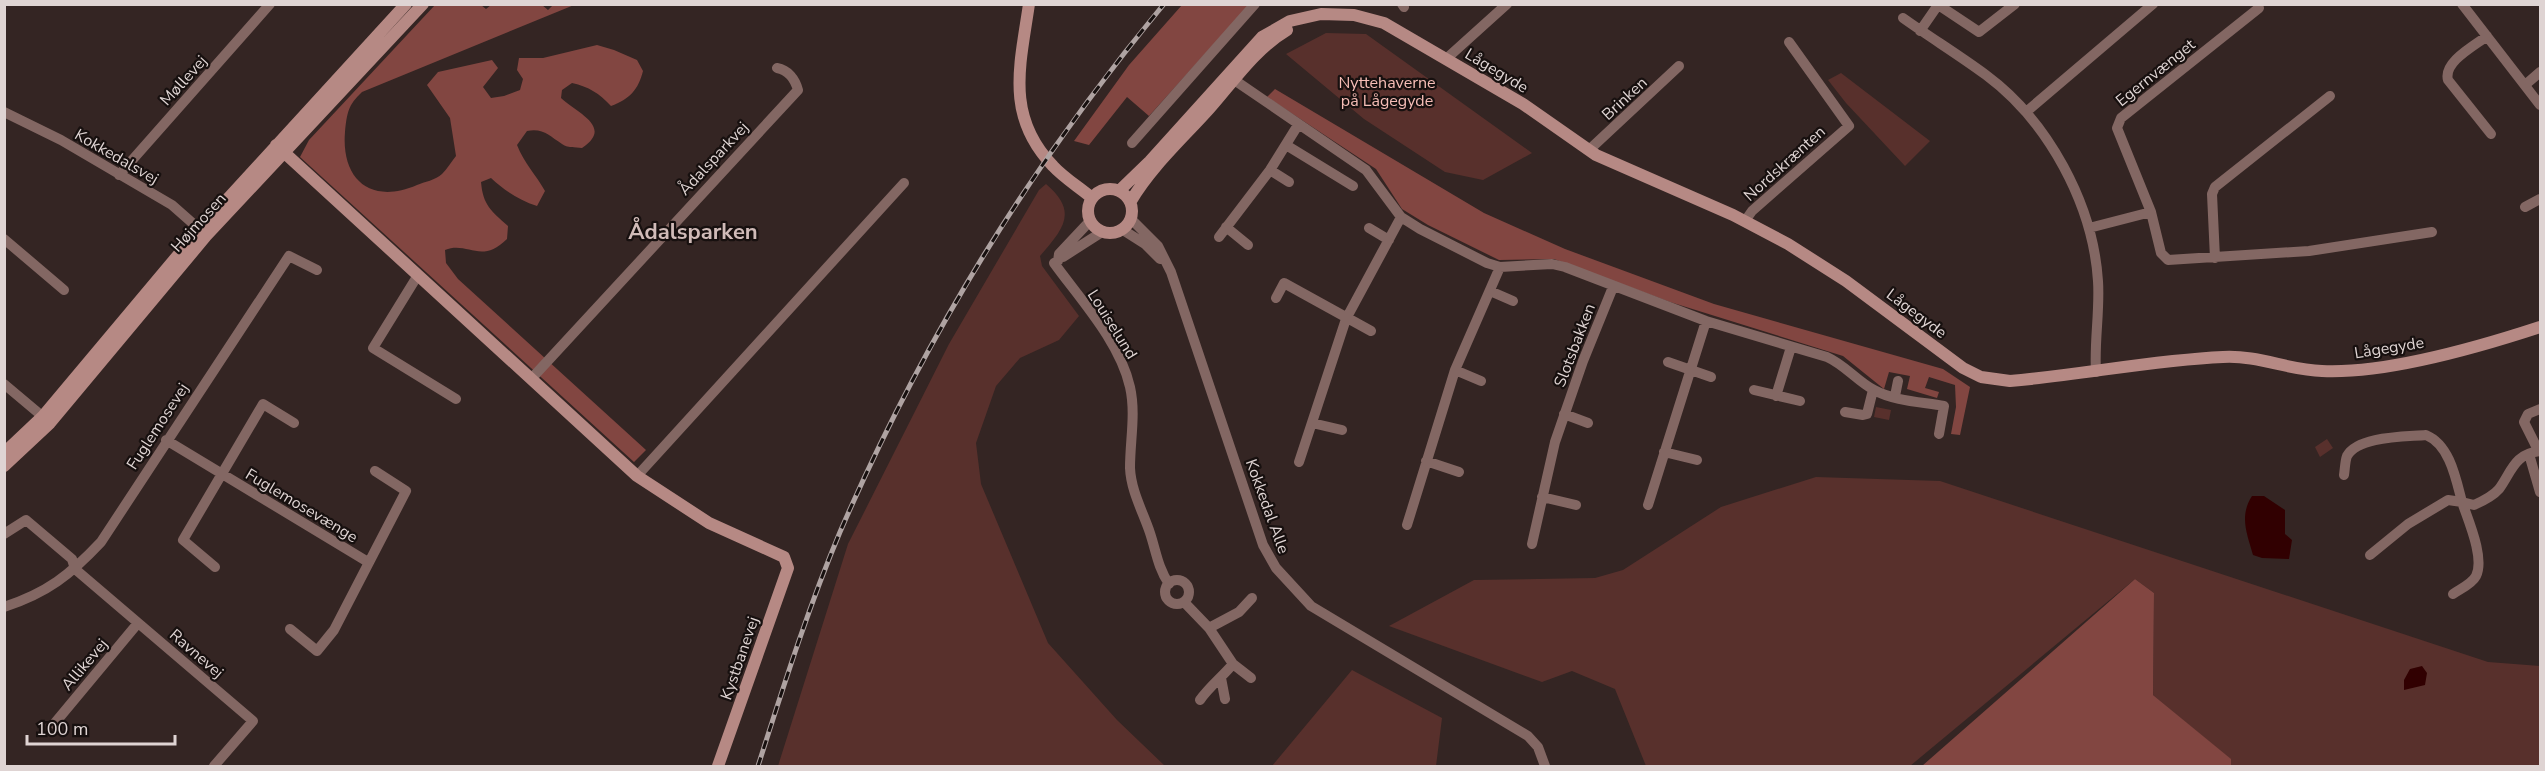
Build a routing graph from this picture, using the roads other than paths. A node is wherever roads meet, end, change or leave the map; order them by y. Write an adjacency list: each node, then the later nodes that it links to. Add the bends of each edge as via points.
1 (270, 4): 34 (street, Møllevej)
2 (406, 4): 31 (street, Højmosen)
3 (423, 4): 31 (street, Højmosen)
4 (1256, 4): 29 (street)
5 (1507, 4): 17 (street)
6 (2015, 4): 8 (street, via 1979,32)
7 (2462, 4): 15 (street)
8 (1938, 5): 14 (street)
9 (2146, 7): 26 (street)
10 (2259, 8): 43 (street, Egernvænget, via 2121,118 2118,128)
11 (1028, 9): 39 (street, via 1018,78 1023,120 1040,152)
12 (1335, 10): 17 (street, Lågegyde, via 1384,23); 21 (street, Lågegyde, via 1284,32); 21 (street, Lågegyde, via 1297,19 1269,32 1251,48)
13 (1903, 18): 14 (street)
14 (1920, 31): 26 (street, via 1987,75)
15 (2487, 36): 22 (street); 28 (street, via 2449,66 2446,73)
16 (1789, 42): 47 (street, Nordskrænten, via 1849,126)
17 (1446, 59): 32 (street, Lågegyde, via 1523,104)
18 (1679, 66): 32 (street, Brinken)
19 (777, 68): 80 (street, Ådalsparkvej, via 784,69 798,90)
20 (2541, 72): 22 (street)
21 (1230, 78): 27 (street, Slotsbakken); 38 (street, Lågegyde); 41 (street, Lågegyde)
22 (2525, 85): 24 (street)
23 (2330, 96): 59 (street, via 2215,187 2211,194)
24 (2541, 105)
25 (4, 112): 34 (street, Kokkedalsvej)
26 (2026, 112): 50 (street, via 2065,172)
27 (1298, 125): 30 (street); 44 (street, Slotsbakken, via 1366,170)
28 (2491, 134)
29 (1132, 143)
30 (1286, 145): 33 (street); 37 (street)
31 (281, 149): 52 (street, Højmosen); 64 (street)
32 (1589, 150): 47 (street, Lågegyde)
33 (1270, 170): 35 (street); 48 (street)
34 (119, 175): 52 (street, Kokkedalsvej, via 172,205)
35 (1289, 182)
36 (904, 183): 111 (street)
37 (1353, 186)
38 (1120, 190): 39 (street, via 1105,189); 41 (street)
39 (1092, 198): 46 (street, via 1088,209)
40 (2541, 200): 42 (street)
41 (1131, 201): 45 (street)
42 (2525, 207)
43 (2151, 212): 50 (street); 59 (street, Egernvænget, via 2160,253 2168,260)
44 (1401, 217): 57 (street); 62 (street, Slotsbakken)
45 (1131, 219): 51 (street); 61 (street, Kokkedal Alle, via 1158,246)
46 (1090, 221): 53 (street); 60 (street, via 1059,254)
47 (1744, 221): 78 (street, Lågegyde, via 1824,266 1975,375 2010,381)
48 (1226, 227): 55 (street); 58 (street)
49 (1369, 228): 57 (street)
50 (2089, 228): 78 (street, via 2098,279)
51 (1123, 230): 53 (street); 61 (street, Kokkedal Alle)
52 (203, 232): 93 (street, Højmosen)
53 (1102, 232): 60 (street)
54 (2432, 232): 59 (street, Egernvænget, via 2309,251)
55 (1219, 237)
56 (4, 239): 66 (street)
57 (1389, 240): 70 (street)
58 (1248, 245)
59 (2215, 258)
60 (1058, 261): 124 (street, Louiselund, via 1054,263 1121,359 1130,386 1134,419 1130,470 1133,490 1160,572)
61 (1169, 267): 140 (street, Kokkedal Alle, via 1263,545 1276,568 1311,606 1528,736 1538,747)
62 (1500, 267): 65 (street, Slotsbakken, via 1552,264); 67 (street)
63 (317, 270): 99 (street, Fuglemosevej, via 289,256)
64 (418, 275): 80 (street); 88 (street, via 373,348)
65 (1613, 287): 71 (street, Slotsbakken); 92 (street, Slotsbakken)
66 (64, 290)
67 (1490, 291): 69 (street); 76 (street)
68 (1276, 298): 70 (street, via 1284,284)
69 (1513, 301)
70 (1346, 319): 73 (street); 95 (street)
71 (1706, 321): 74 (street, Slotsbakken); 77 (street)
72 (2541, 327): 78 (street, Lågegyde, via 2446,354 2347,370 2312,370 2236,356)
73 (1371, 331)
74 (1791, 346): 85 (street, Slotsbakken, via 1838,362); 86 (street)
75 (1668, 363): 77 (street)
76 (1455, 370): 81 (street); 104 (street)
77 (1689, 370): 79 (street); 100 (street)
78 (2096, 372)
79 (1711, 377)
80 (532, 378): 111 (street)
81 (1481, 381)
82 (1898, 381): 87 (street)
83 (4, 384): 93 (street)
84 (1754, 390): 86 (street)
85 (1873, 390): 87 (street, Slotsbakken); 91 (street, via 1867,414)
86 (1776, 396): 89 (street)
87 (1895, 396): 98 (street, Slotsbakken, via 1944,406)
88 (456, 399)
89 (1800, 401)
90 (2541, 409): 101 (street, via 2528,414 2524,422)
91 (1845, 412)
92 (1564, 414): 96 (street); 113 (street, Slotsbakken)
93 (47, 420): 102 (street, Højmosen); 106 (street, Højmosen)
94 (294, 423): 109 (street, Fuglemosevænge, via 263,404)
95 (1312, 423): 97 (street); 105 (street)
96 (1588, 423)
97 (1342, 430)
98 (1939, 434)
99 (166, 440): 109 (street, Fuglemosevænge); 123 (street, Fuglemosevej, via 101,542)
100 (1664, 452): 103 (street); 116 (street)
101 (2536, 452): 112 (street); 114 (street, via 2516,461 2493,494 2474,505)
102 (4, 453)
103 (1697, 460)
104 (1426, 461): 108 (street); 117 (street)
105 (1299, 462)
106 (4, 466)
107 (375, 471): 121 (street, Fuglemosevænge, via 406,491)
108 (1459, 472)
109 (220, 474): 121 (street, Fuglemosevænge); 122 (street, Fuglemosevænge, via 183,540)
110 (2344, 475): 114 (street, via 2346,458 2364,442 2426,435 2434,439 2452,466)
111 (637, 476): 139 (street, Kystbanevej, via 709,523 781,554 787,561 788,568)
112 (2541, 492)
113 (1542, 497): 115 (street); 119 (street, Slotsbakken)
114 (2462, 502): 120 (street, via 2448,500 2408,524); 125 (street, via 2479,567 2475,579)
115 (1576, 505)
116 (1648, 505)
117 (1407, 525)
118 (4, 534): 123 (street, Ravnevej, via 26,520 72,559)
119 (1532, 544)
120 (2370, 555)
121 (368, 562): 131 (street, Fuglemosevænge, via 334,630 317,651)
122 (215, 567)
123 (75, 569): 128 (street, Fuglemosevej, via 52,587); 129 (street, Ravnevej)
124 (1169, 584): 127 (street, via 1167,598 1172,603); 127 (street, via 1185,584 1188,595)
125 (2453, 594)
126 (1252, 598): 130 (street, via 1239,612)
127 (1184, 602): 130 (street)
128 (4, 607)
129 (138, 622): 137 (street, Allikevej); 138 (street, Ravnevej, via 253,721)
130 (1209, 628): 132 (street)
131 (290, 629)
132 (1233, 664): 133 (street); 134 (street)
133 (1221, 678): 135 (street); 136 (street, via 1212,683)
134 (1251, 678)
135 (1225, 699)
136 (1200, 700)
137 (54, 724)
138 (214, 766)
139 (718, 766)
140 (1545, 766)

